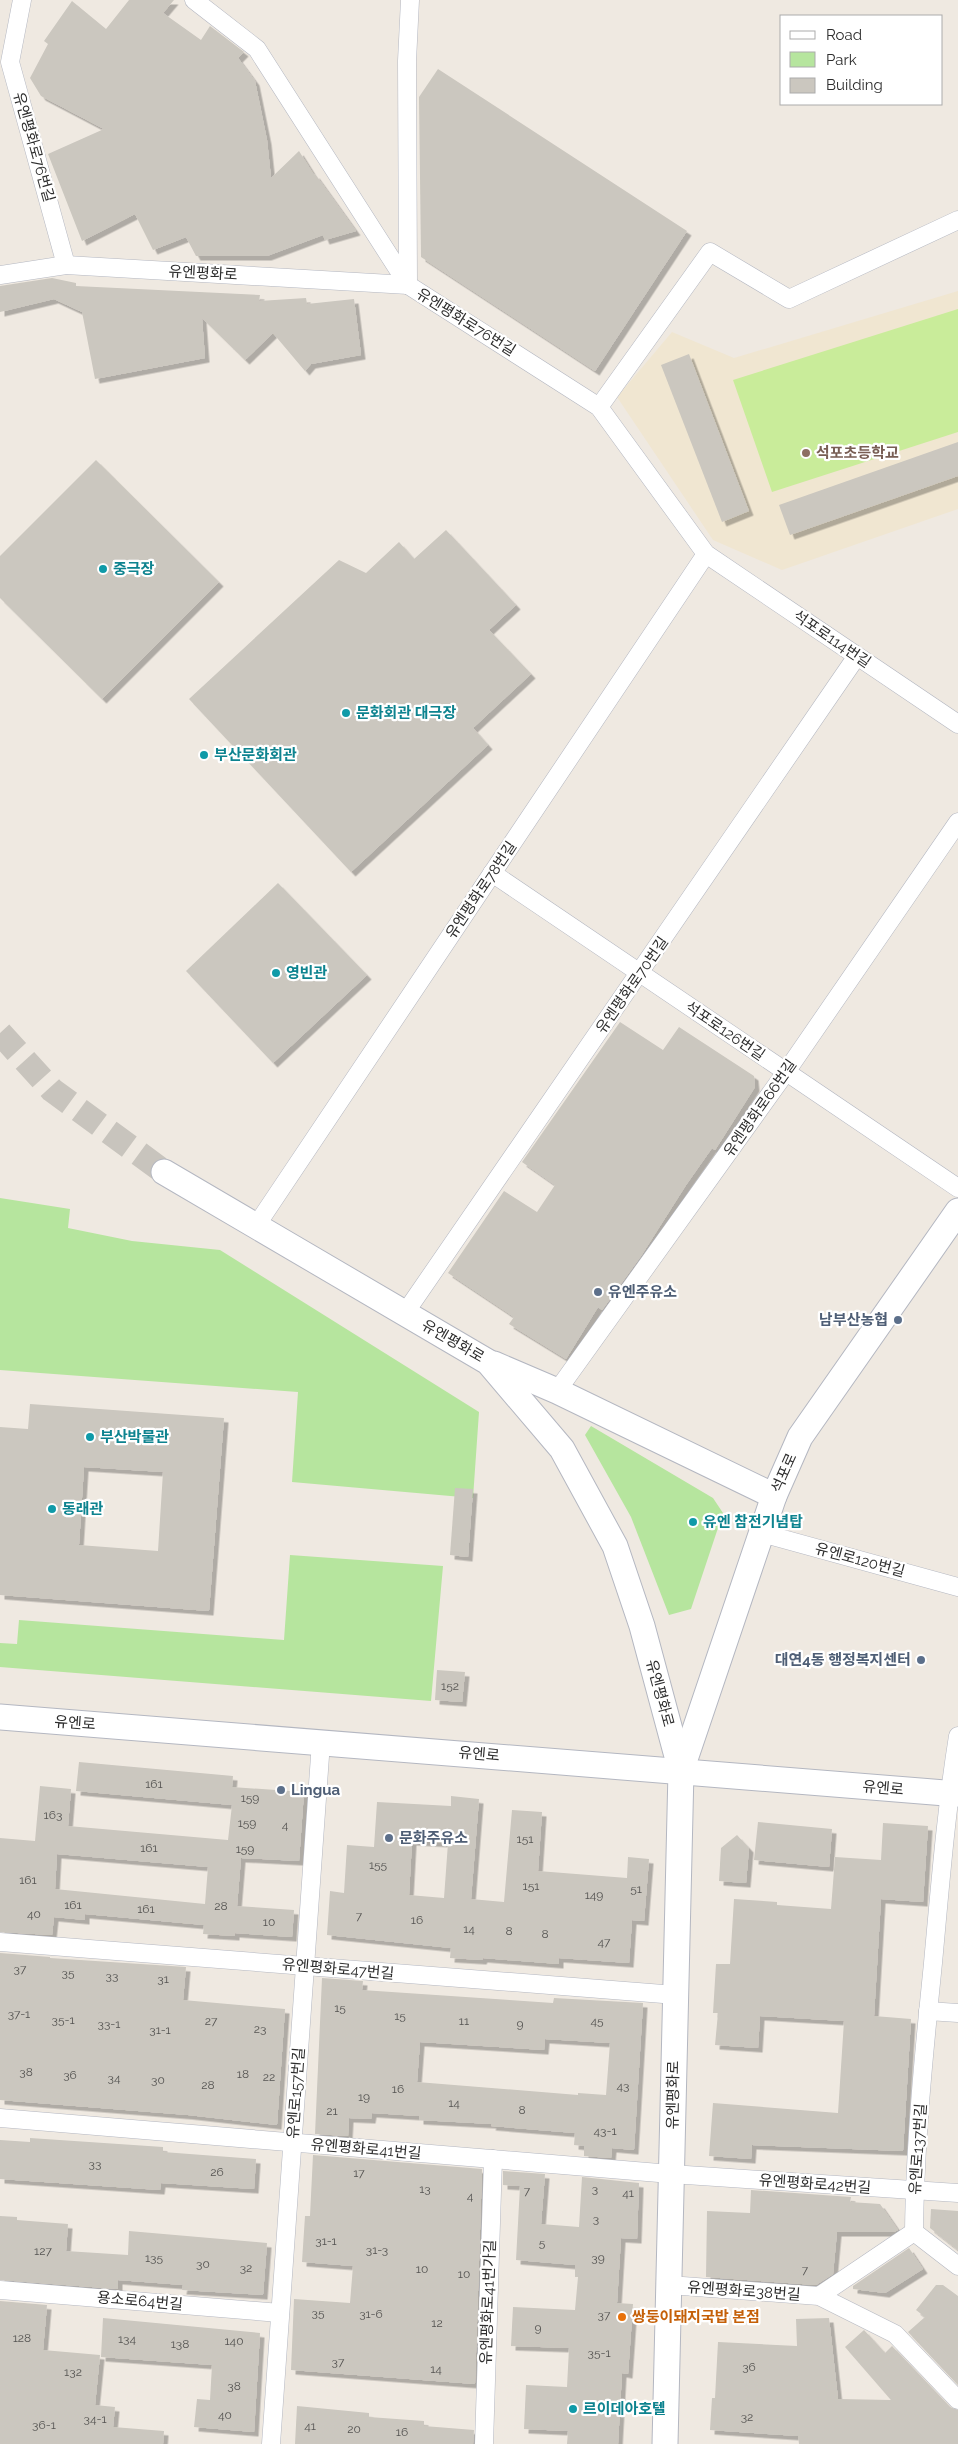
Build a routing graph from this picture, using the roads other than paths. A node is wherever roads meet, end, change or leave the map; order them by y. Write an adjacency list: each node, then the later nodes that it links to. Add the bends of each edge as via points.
1 (22, 0): 5 (street, 유엔평화로76번길, via 10,62)
2 (194, 0): 7 (street, 유엔평화로76번길, via 257,48)
3 (410, 0): 7 (street, via 407,70)
4 (958, 220): 8 (street, via 789,299 710,252)
5 (66, 265): 6 (street, 유엔평화로); 7 (street, 유엔평화로)
6 (0, 276)
7 (408, 285): 8 (street, 유엔평화로76번길)
8 (599, 407): 9 (street, 유엔평화로76번길)
9 (706, 554): 10 (street, 석포로114번길); 13 (street, 유엔평화로78번길)
10 (857, 656): 11 (street, 석포로114번길); 14 (street, 유엔평화로70번길)
11 (958, 724)
12 (958, 822): 15 (street, 유엔평화로66번길)
13 (492, 873): 14 (street, 석포로126번길); 19 (street, 유엔평화로78번길)
14 (640, 973): 15 (street, 석포로126번길); 20 (street, 유엔평화로70번길)
15 (786, 1072): 17 (street, 석포로126번길); 22 (street, 유엔평화로66번길)
16 (164, 1172): 19 (main road, 유엔평화로)
17 (958, 1188)
18 (954, 1225): 23 (main road, 석포로, via 800,1438)
19 (256, 1226): 20 (main road, 유엔평화로)
20 (405, 1313): 21 (main road, 유엔평화로)
21 (488, 1362): 22 (main road); 29 (main road, 유엔평화로, via 562,1449 615,1546 642,1626)
22 (557, 1391): 23 (main road)
23 (774, 1496): 24 (main road, 석포로)
24 (761, 1534): 25 (street, 유엔로120번길); 29 (main road, 석포로)
25 (958, 1587)
26 (0, 1717): 28 (main road, 유엔로)
27 (958, 1736): 30 (street, 유엔로137번길)
28 (321, 1742): 29 (main road, 유엔로); 32 (street, 유엔로157번길)
29 (681, 1770): 30 (main road, 유엔로); 33 (main road, 유엔평화로)
30 (954, 1794): 34 (street, 유엔로137번길)
31 (0, 1942): 32 (street, 유엔평화로47번길)
32 (305, 1966): 33 (street, 유엔평화로47번길); 37 (street, 유엔로157번길)
33 (676, 1996): 39 (main road, 유엔평화로)
34 (928, 2010): 35 (street); 40 (street, 유엔로137번길)
35 (958, 2013)
36 (0, 2118): 37 (street, 유엔평화로41번길)
37 (292, 2142): 38 (street, 유엔평화로41번길); 47 (street, 유엔로157번길)
38 (493, 2159): 39 (street, 유엔평화로41번길); 50 (street, 유엔평화로41번가길)
39 (671, 2174): 40 (street, 유엔평화로42번길); 44 (main road, 유엔평화로)
40 (915, 2190): 41 (street, 유엔평화로42번길); 42 (street, 유엔로137번길)
41 (958, 2193)
42 (914, 2232): 43 (street); 46 (street, 유엔평화로38번길)
43 (958, 2266)
44 (669, 2285): 46 (street, 유엔평화로38번길); 51 (main road, 유엔평화로)
45 (0, 2290): 47 (street, 용소로64번길)
46 (819, 2296): 48 (street, 유엔평화로38번길, via 895,2334)
47 (280, 2313): 49 (street, 유엔로157번길)
48 (958, 2400)
49 (271, 2444)
50 (484, 2444)
51 (665, 2444)

